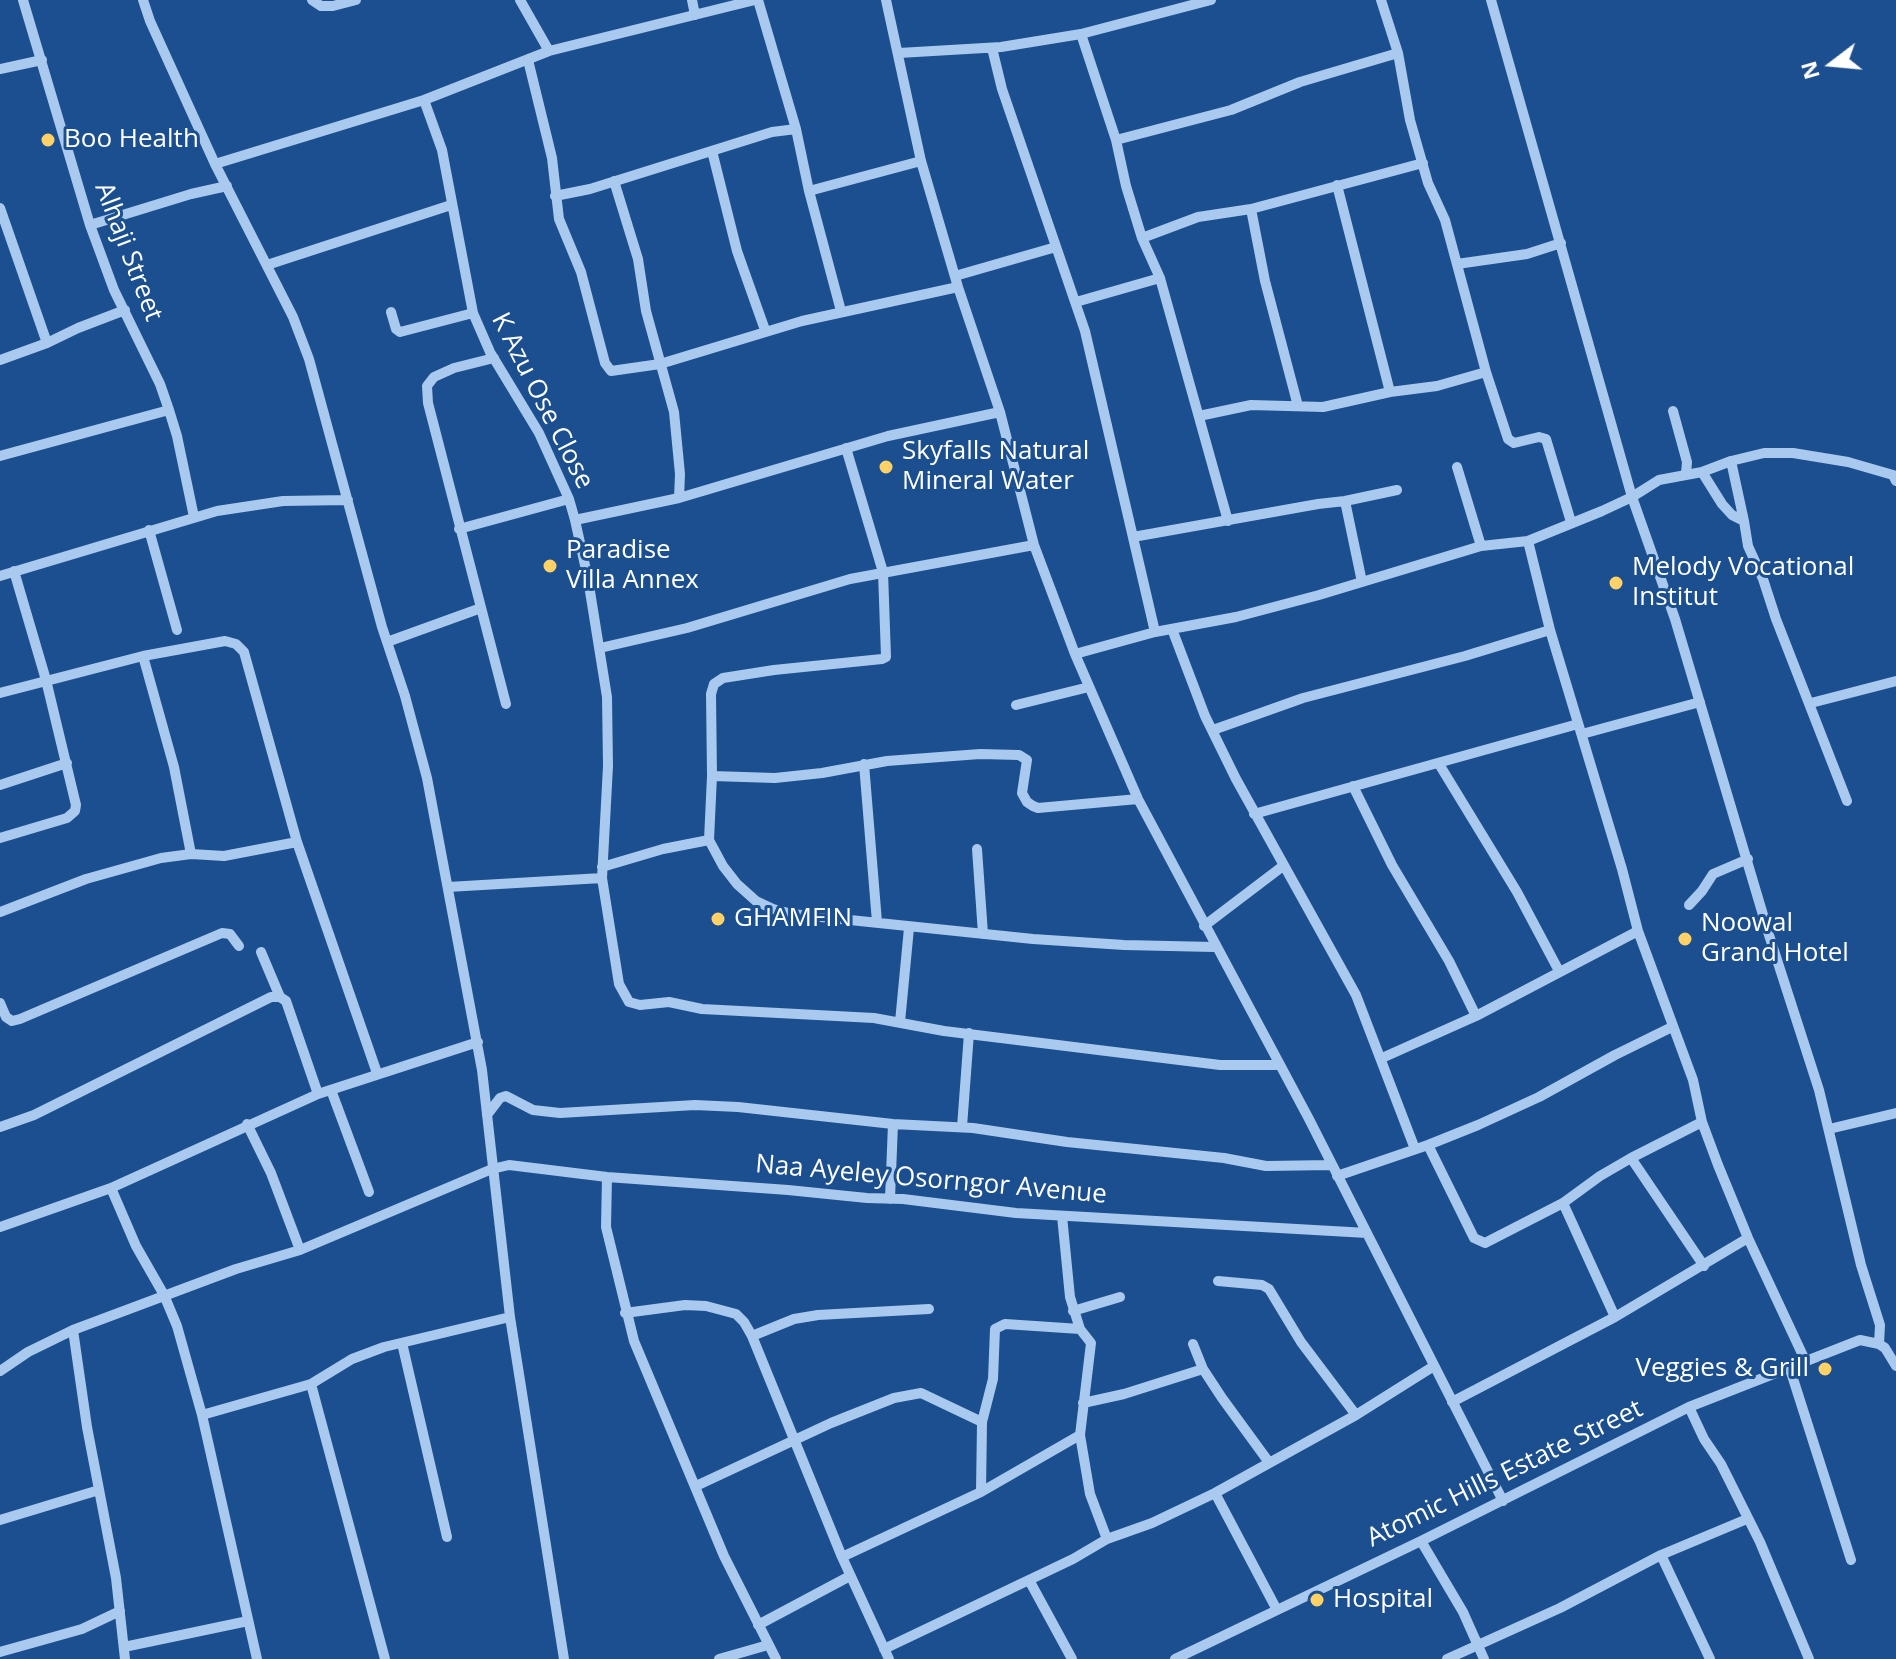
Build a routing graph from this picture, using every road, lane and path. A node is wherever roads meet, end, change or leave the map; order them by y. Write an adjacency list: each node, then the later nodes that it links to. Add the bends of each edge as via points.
1 (23, 0): 18 (street, Alhaji Street)
2 (143, 0): 27 (street)
3 (312, 0): 4 (street, via 321,6)
4 (356, 0)
5 (520, 0): 15 (street)
6 (692, 0): 12 (street)
7 (757, 0): 12 (street); 22 (street)
8 (886, 0): 16 (street)
9 (1211, 0): 13 (street)
10 (1381, 0): 17 (street)
11 (1491, 0): 38 (street)
12 (695, 15): 15 (street)
13 (1081, 34): 14 (street); 23 (street)
14 (992, 48): 16 (street); 39 (street)
15 (549, 51): 19 (street)
16 (899, 53): 25 (street)
17 (1398, 53): 23 (street, via 1300,82 1231,110); 26 (street)
18 (42, 60): 20 (street); 36 (street, Alhaji Street)
19 (528, 60): 21 (street); 32 (street, via 552,158)
20 (0, 69)
21 (424, 100): 27 (street); 33 (street, K Azu Ose Close, via 442,150)
22 (796, 129): 24 (street); 31 (street)
23 (1116, 140): 37 (street)
24 (712, 151): 28 (street); 49 (street, via 737,251)
25 (921, 161): 31 (street); 43 (street)
26 (1423, 163): 29 (street); 40 (street)
27 (215, 164): 30 (street)
28 (614, 181): 32 (street); 53 (street, via 638,259)
29 (1337, 185): 35 (street); 55 (street)
30 (227, 186): 36 (street); 41 (street)
31 (809, 191): 46 (street)
32 (555, 196): 53 (street, via 605,363 619,372)
33 (451, 205): 41 (street); 48 (street, K Azu Ose Close)
34 (0, 208): 50 (street)
35 (1251, 209): 37 (street, via 1198,217); 56 (street)
36 (90, 225): 45 (street, Alhaji Street)
37 (1142, 238): 42 (street)
38 (1561, 243): 40 (street, via 1527,254); 69 (street)
39 (1056, 247): 43 (street); 44 (street)
40 (1457, 264): 54 (street)
41 (267, 265): 72 (street, via 309,359)
42 (1160, 278): 44 (street); 60 (street)
43 (956, 281): 46 (street); 59 (street)
44 (1076, 302): 81 (street)
45 (125, 310): 50 (street); 57 (street, Alhaji Street)
46 (841, 311): 49 (street)
47 (391, 312): 48 (street, via 396,329 403,332)
48 (473, 313): 51 (street, K Azu Ose Close)
49 (765, 330): 53 (street)
50 (47, 343): 52 (street)
51 (494, 358): 71 (street, K Azu Ose Close, via 525,407); 79 (street, via 454,368 427,386)
52 (0, 360)
53 (660, 364): 70 (street, via 674,412)
54 (1486, 372): 55 (street); 78 (street, via 1508,439 1514,443 1539,437 1548,442)
55 (1390, 392): 56 (street, via 1323,407)
56 (1298, 406): 60 (street, via 1233,407)
57 (169, 410): 62 (street); 74 (street, Alhaji Street)
58 (1673, 411): 66 (street)
59 (1000, 412): 61 (street); 83 (street)
60 (1199, 416): 76 (street)
61 (846, 448): 70 (street); 86 (street)
62 (0, 456)
63 (1731, 461): 65 (street); 67 (street, via 1793,453 1848,462 1893,475); 77 (street)
64 (1457, 467): 84 (street)
65 (1702, 472): 66 (street); 77 (street, via 1722,504)
66 (1686, 473): 69 (street, via 1659,480)
67 (1896, 481)
68 (1397, 490): 73 (street)
69 (1632, 497): 78 (street); 102 (street)
70 (679, 498): 75 (street)
71 (569, 499): 75 (street, K Azu Ose Close); 79 (street)
72 (348, 500): 74 (street, via 283,501); 94 (street)
73 (1345, 501): 76 (street); 88 (street)
74 (194, 517): 80 (street)
75 (575, 520): 95 (street, K Azu Ose Close)
76 (1228, 521): 81 (street)
77 (1744, 521): 103 (street, via 1748,546)
78 (1571, 522): 82 (street)
79 (459, 529): 89 (street)
80 (149, 530): 85 (street); 91 (street)
81 (1133, 537): 93 (street)
82 (1528, 541): 84 (street); 92 (street)
83 (1034, 545): 86 (street); 96 (street)
84 (1481, 546): 88 (street)
85 (14, 571): 87 (street); 98 (street)
86 (883, 572): 95 (street); 111 (street, via 884,658 774,670 714,684)
87 (0, 576)
88 (1362, 582): 90 (street)
89 (481, 608): 94 (street); 104 (street)
90 (1172, 629): 93 (street); 107 (street)
91 (177, 630)
92 (1550, 630): 106 (street); 107 (street, via 1303,698)
93 (1155, 632): 96 (street)
94 (387, 642): 125 (street, via 427,778)
95 (600, 648): 124 (street, K Azu Ose Close, via 608,729)
96 (1075, 654): 100 (street)
97 (143, 656): 98 (street); 119 (street, via 225,641 244,652); 121 (street)
98 (46, 680): 101 (street); 108 (street)
99 (1896, 681): 103 (street)
100 (1089, 687): 105 (street); 114 (street)
101 (0, 693)
102 (1700, 702): 106 (street); 122 (street)
103 (1811, 703): 115 (street)
104 (506, 704)
105 (1016, 705)
106 (1580, 729): 110 (street); 131 (street)
107 (1213, 730): 116 (street)
108 (67, 763): 112 (street); 117 (street, via 75,796 71,816)
109 (864, 764): 111 (street, via 786,777); 114 (street, via 1019,755 1027,760 1022,793 1038,808); 128 (street)
110 (1439, 764): 113 (street); 136 (street)
111 (712, 776): 118 (street)
112 (0, 785)
113 (1353, 786): 116 (street); 139 (street)
114 (1138, 799): 129 (street)
115 (1847, 801)
116 (1254, 814): 123 (street)
117 (0, 838)
118 (709, 840): 124 (street, via 663,849); 128 (street, via 730,875 756,901 792,914)
119 (297, 842): 121 (street, via 224,856); 148 (street)
120 (977, 849): 132 (street)
121 (191, 854): 127 (street, via 86,879)
122 (1748, 859): 126 (street, via 1713,874); 158 (street)
123 (1283, 866): 129 (street); 146 (street, via 1356,995)
124 (602, 872): 125 (street); 141 (street, K Azu Ose Close, via 619,984 634,1004 669,1002 702,1009)
125 (448, 887): 145 (street)
126 (1689, 905)
127 (0, 912)
128 (877, 922): 130 (street)
129 (1204, 926): 134 (street)
130 (909, 928): 132 (street); 141 (street)
131 (1638, 931): 136 (street); 143 (street)
132 (983, 934): 134 (street)
133 (239, 946): 140 (street, via 230,934 222,933)
134 (1214, 947): 147 (street)
135 (261, 952): 137 (street)
136 (1559, 971): 139 (street)
137 (280, 997): 150 (street, via 286,1001); 156 (street)
138 (0, 1003): 140 (street)
139 (1476, 1016): 146 (street)
140 (12, 1021): 142 (street)
141 (900, 1022): 144 (street)
142 (0, 1025)
143 (1672, 1027): 153 (street, via 1693,1080); 159 (street, via 1539,1097)
144 (969, 1033): 147 (street, via 1220,1065); 157 (street)
145 (478, 1042): 148 (street); 152 (street)
146 (1382, 1058): 160 (street)
147 (1280, 1065): 162 (street)
148 (377, 1073): 149 (street)
149 (331, 1090): 150 (street); 167 (street)
150 (318, 1094): 154 (street)
151 (1896, 1113): 158 (street)
152 (487, 1115): 155 (street, via 506,1096 539,1111 705,1105); 163 (street)
153 (1702, 1122): 161 (street); 173 (street)
154 (247, 1124): 166 (street); 174 (street)
155 (893, 1124): 157 (street); 168 (street)
156 (0, 1127)
157 (962, 1127): 162 (street, via 1266,1166)
158 (1829, 1129): 189 (street, via 1880,1325)
159 (1428, 1145): 160 (street); 169 (street, via 1478,1241 1503,1236)
160 (1415, 1149): 164 (street)
161 (1631, 1158): 169 (street); 175 (street)
162 (1331, 1165): 164 (street)
163 (492, 1169): 165 (street, Naa Ayeley Osorngor Avenue, via 509,1165); 174 (street); 182 (street)
164 (1337, 1176): 172 (street)
165 (607, 1177): 168 (street, Naa Ayeley Osorngor Avenue); 181 (street, via 606,1227)
166 (111, 1188): 171 (street); 177 (street)
167 (369, 1192)
168 (890, 1199): 170 (street, Naa Ayeley Osorngor Avenue)
169 (1563, 1203): 183 (street)
170 (1062, 1216): 172 (street, Naa Ayeley Osorngor Avenue); 180 (street)
171 (0, 1227)
172 (1367, 1233): 191 (street)
173 (1748, 1238): 175 (street); 190 (street)
174 (300, 1250): 177 (street)
175 (1704, 1266): 183 (street)
176 (1218, 1281): 201 (street, via 1269,1289)
177 (164, 1295): 185 (street); 200 (street)
178 (1120, 1297): 180 (street)
179 (929, 1309): 186 (street, via 818,1315)
180 (1073, 1311): 184 (street)
181 (625, 1313): 186 (street, via 685,1305 724,1309 736,1314); 206 (street)
182 (510, 1317): 187 (street); 233 (street)
183 (1615, 1317): 197 (street)
184 (1080, 1329): 198 (street, via 1092,1349); 202 (street, via 997,1327 993,1379)
185 (73, 1330): 195 (street); 207 (street)
186 (752, 1336): 204 (street)
187 (402, 1343): 196 (street, via 352,1359); 213 (street)
188 (1193, 1344): 194 (street)
189 (1879, 1344): 190 (street, Atomic Hills Estate Street, via 1860,1340); 193 (street)
190 (1805, 1360): 192 (street, Atomic Hills Estate Street)
191 (1434, 1366): 197 (street); 201 (street)
192 (1789, 1366): 199 (street, Atomic Hills Estate Street); 218 (street)
193 (1896, 1366)
194 (1203, 1369): 198 (street); 205 (street)
195 (0, 1371)
196 (311, 1384): 200 (street); 232 (street)
197 (1452, 1402): 210 (street)
198 (1083, 1403): 203 (street)
199 (1689, 1407): 210 (street, Atomic Hills Estate Street); 211 (street)
200 (202, 1415): 223 (street)
201 (1356, 1415): 205 (street)
202 (982, 1422): 204 (street, via 921,1393); 208 (street)
203 (1080, 1435): 208 (street); 214 (street, via 1090,1494)
204 (793, 1441): 206 (street); 217 (street)
205 (1268, 1461): 209 (street)
206 (696, 1486): 224 (street)
207 (99, 1490): 212 (street); 222 (street)
208 (981, 1492): 217 (street)
209 (1215, 1493): 214 (street); 221 (street)
210 (1503, 1501): 215 (street, Atomic Hills Estate Street)
211 (1747, 1519): 216 (street); 241 (street)
212 (0, 1520)
213 (447, 1537)
214 (1107, 1539): 220 (street)
215 (1421, 1541): 221 (street, Atomic Hills Estate Street); 226 (street)
216 (1661, 1555): 226 (street); 240 (street)
217 (842, 1557): 219 (street)
218 (1851, 1560)
219 (850, 1576): 224 (street); 229 (street)
220 (1029, 1580): 229 (street); 236 (street)
221 (1277, 1610): 237 (street, Atomic Hills Estate Street)
222 (120, 1611): 227 (street); 228 (street, via 82,1629)
223 (248, 1621): 227 (street); 231 (street)
224 (758, 1625): 225 (street)
225 (768, 1645): 234 (street); 235 (street)
226 (1478, 1645): 238 (street); 239 (street)
227 (124, 1647): 230 (street)
228 (0, 1652)
229 (886, 1654)
230 (125, 1659)
231 (257, 1659)
232 (385, 1659)
233 (563, 1659)
234 (719, 1659)
235 (776, 1659)
236 (1072, 1659)
237 (1175, 1659)
238 (1447, 1659)
239 (1484, 1659)
240 (1710, 1659)
241 (1809, 1659)

